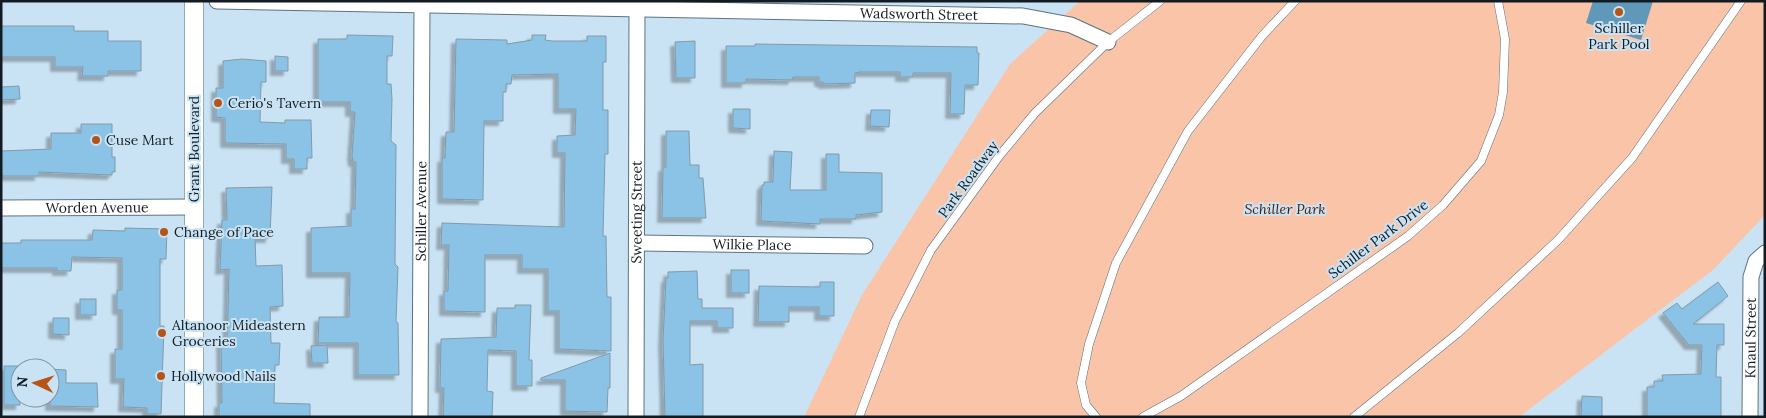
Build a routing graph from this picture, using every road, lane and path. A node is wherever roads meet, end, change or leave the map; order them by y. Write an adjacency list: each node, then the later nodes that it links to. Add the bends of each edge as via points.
1 (194, 1): 12 (street, Grant Boulevard)
2 (217, 1): 8 (street, Wadsworth Street)
3 (1160, 1): 11 (lane, Park Roadway)
4 (1295, 1): 21 (lane, via 1262,36 1188,131 1116,262 1089,344 1081,384 1086,405)
5 (1498, 1): 22 (lane, Schiller Park Drive, via 1505,39 1503,92 1499,115 1481,161 1443,205 1408,236 1181,396)
6 (1741, 1): 23 (lane, via 1632,158 1558,240 1458,334)
7 (548, 4): 8 (street, Wadsworth Street); 9 (street, Wadsworth Street)
8 (422, 5): 18 (street, Schiller Avenue)
9 (637, 8): 10 (street, Wadsworth Street); 14 (street, Sweeting Street)
10 (1024, 9): 11 (street, Wadsworth Street)
11 (1108, 42): 20 (lane, Park Roadway, via 1035,114 1000,155 931,250 895,321)
12 (194, 207): 13 (street, Worden Avenue); 17 (street, Grant Boulevard)
13 (1, 208)
14 (638, 243): 15 (street, Wilkie Place); 19 (street, Sweeting Street)
15 (865, 246)
16 (1760, 257): 24 (street, Knaul Street, via 1750,277)
17 (194, 417)
18 (420, 417)
19 (636, 417)
20 (859, 417)
21 (1096, 417)
22 (1143, 417)
23 (1354, 417)
24 (1750, 417)

